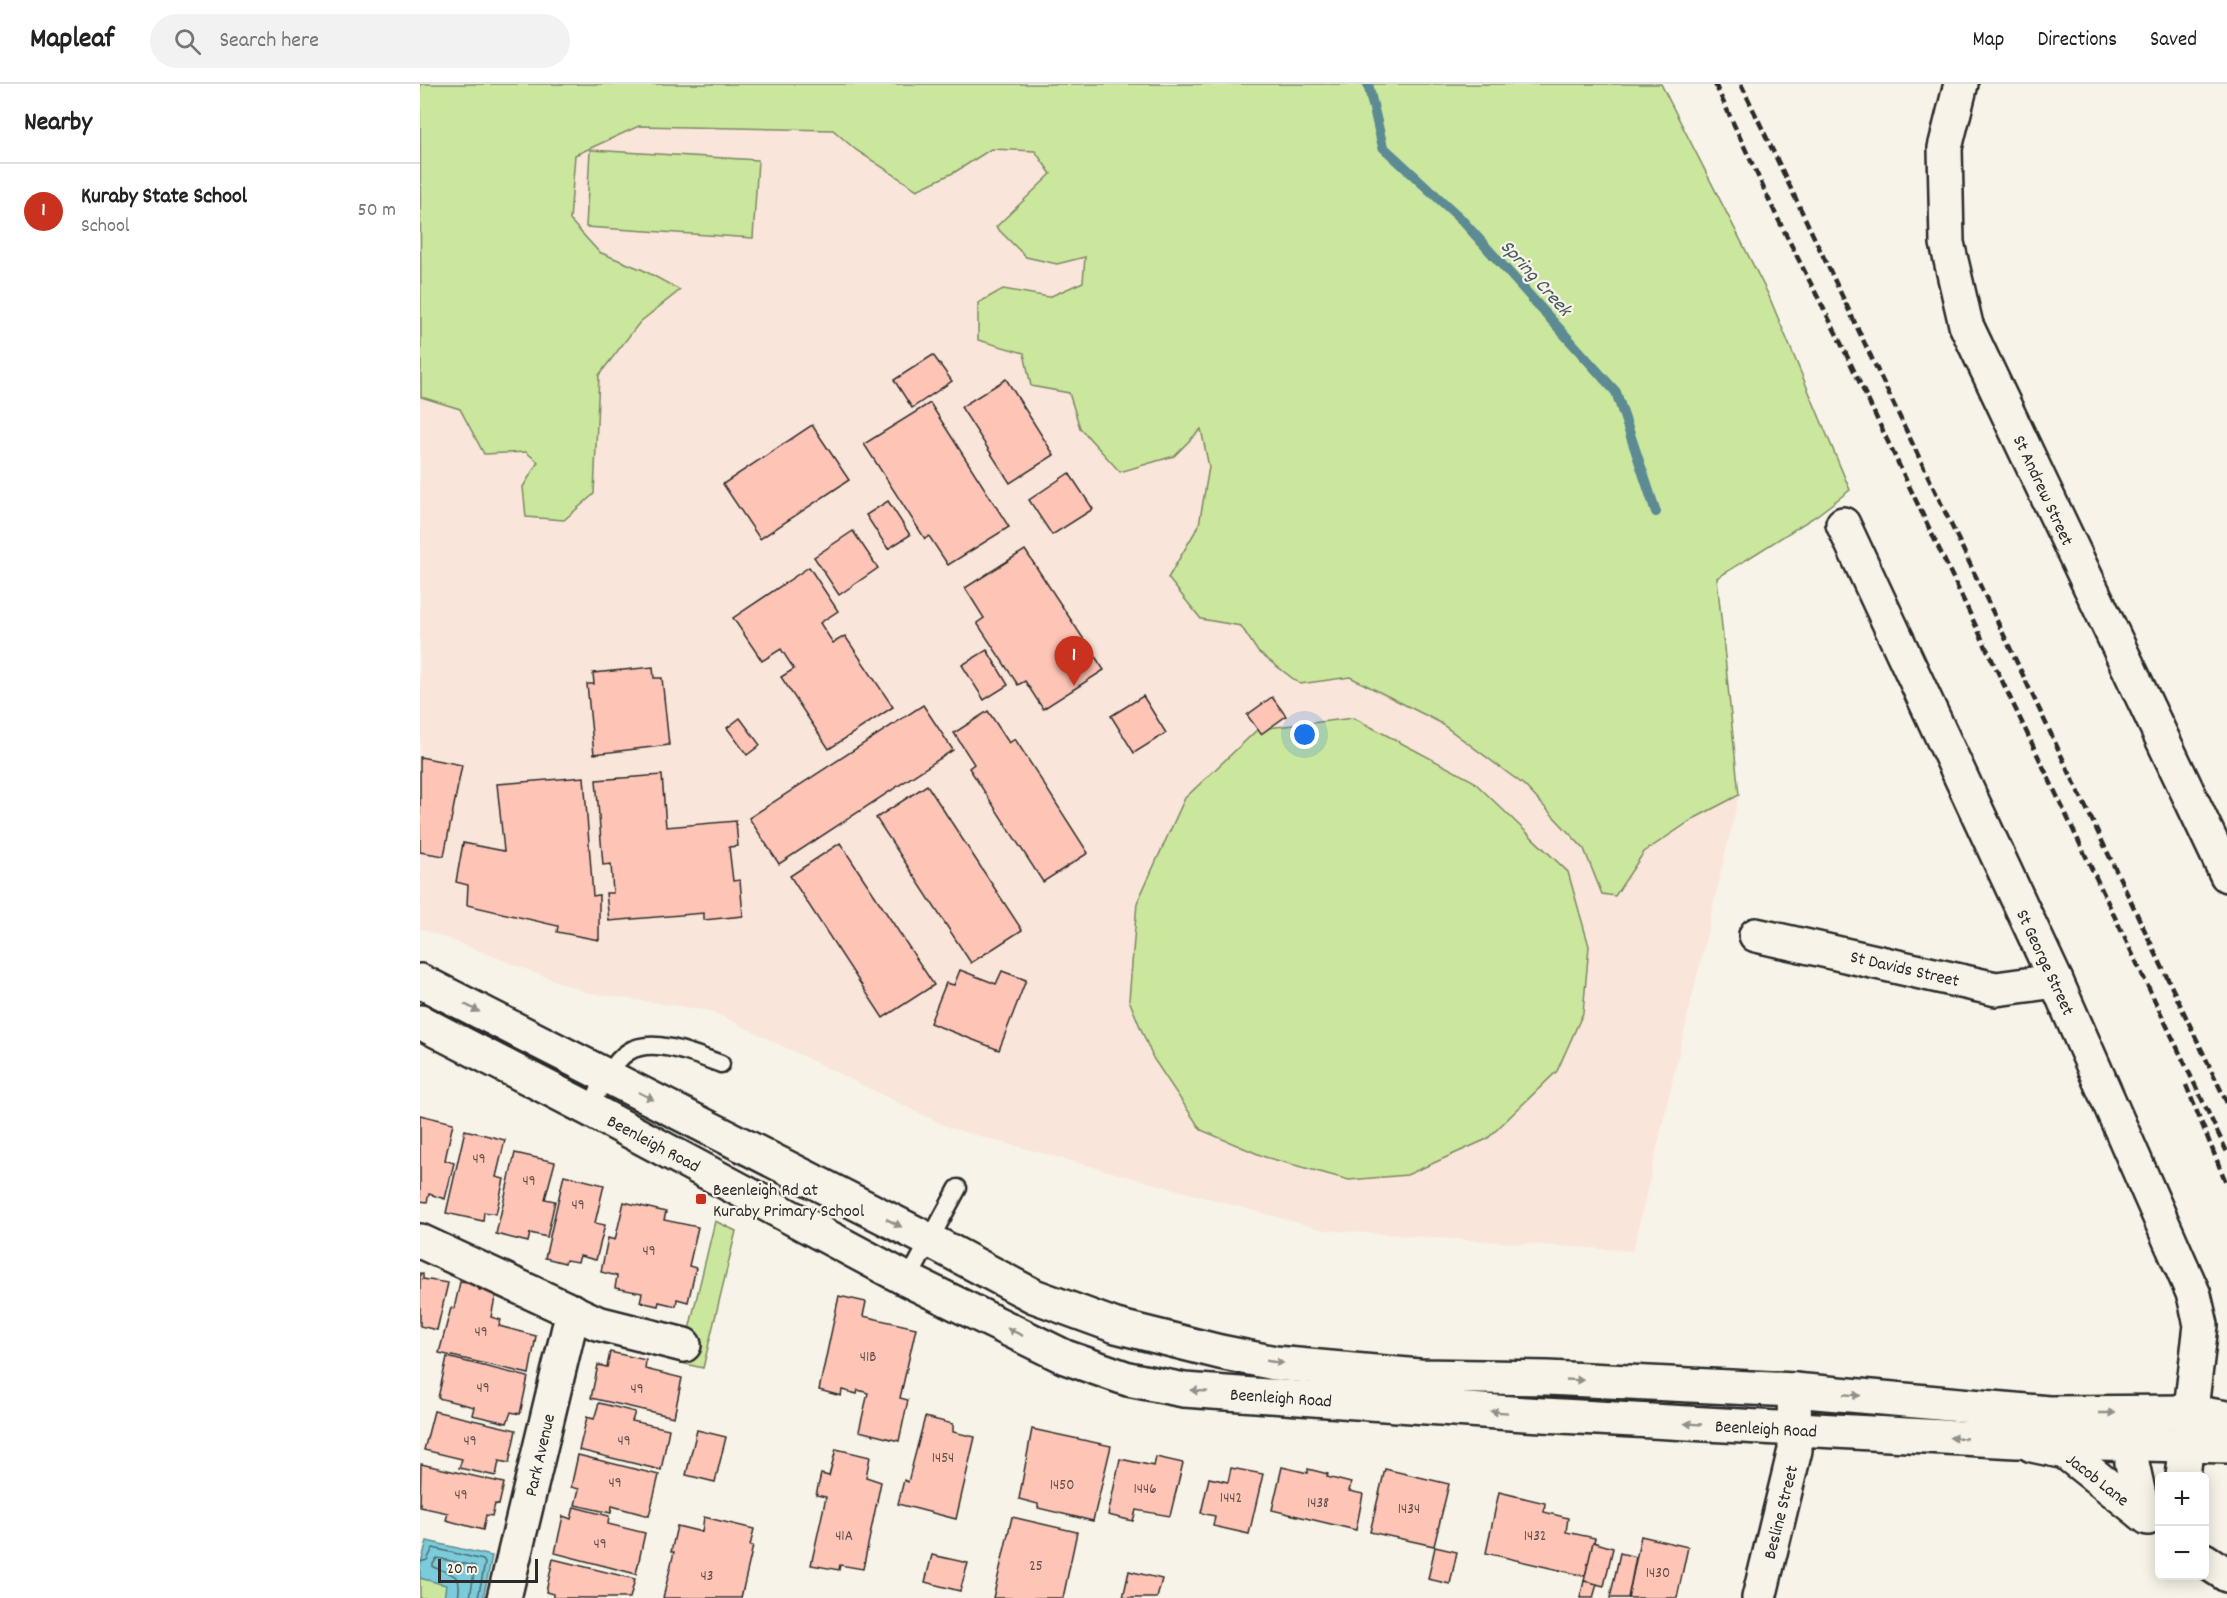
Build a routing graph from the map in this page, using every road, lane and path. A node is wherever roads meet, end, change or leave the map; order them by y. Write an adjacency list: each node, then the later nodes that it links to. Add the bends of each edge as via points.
1 (1961, 84): 3 (main road, St Andrew Street, via 1945,148 1947,243 1966,325)
2 (1843, 524): 6 (main road, St George Street)
3 (2227, 875)
4 (1756, 935): 6 (main road, St Davids Street, via 1996,989)
5 (420, 981): 9 (main road, Beenleigh Road, one-way to 9)
6 (2056, 981): 18 (main road, St George Street, via 2194,1295 2201,1325)
7 (420, 1022): 10 (main road, Beenleigh Road)
8 (721, 1064): 9 (lane, via 678,1048 643,1046 627,1052)
9 (607, 1076): 10 (lane); 12 (main road, Beenleigh Road, one-way to 12)
10 (589, 1109): 14 (main road, Beenleigh Road)
11 (958, 1188): 12 (lane)
12 (929, 1240): 14 (lane); 17 (main road, Beenleigh Road, one-way to 17, via 1034,1296 1096,1318 1275,1363 1419,1376)
13 (420, 1241): 15 (main road)
14 (908, 1280): 20 (main road, Beenleigh Road, one-way to 14, via 1184,1390 1128,1379 1065,1357)
15 (573, 1311): 16 (main road, via 597,1323); 28 (main road, Park Avenue)
16 (684, 1345)
17 (1794, 1390): 18 (main road, Beenleigh Road, one-way to 18, via 2049,1413); 20 (main road, Besline Street)
18 (2191, 1412): 19 (main road, Beenleigh Road); 24 (main road, St George Street)
19 (2227, 1418)
20 (1794, 1430): 21 (main road, Beenleigh Road, one-way to 20); 29 (main road, Besline Street, via 1795,1450)
21 (2016, 1441): 22 (main road, Beenleigh Road); 25 (main road, Jacob Lane, via 2065,1452)
22 (2131, 1443): 24 (main road, Beenleigh Road); 25 (main road, Jacob Lane, via 2132,1463)
23 (2227, 1446): 24 (main road, Beenleigh Road)
24 (2185, 1461)
25 (2151, 1521)
26 (2209, 1563): 27 (main road)
27 (2227, 1575)
28 (504, 1598)
29 (1759, 1598)

